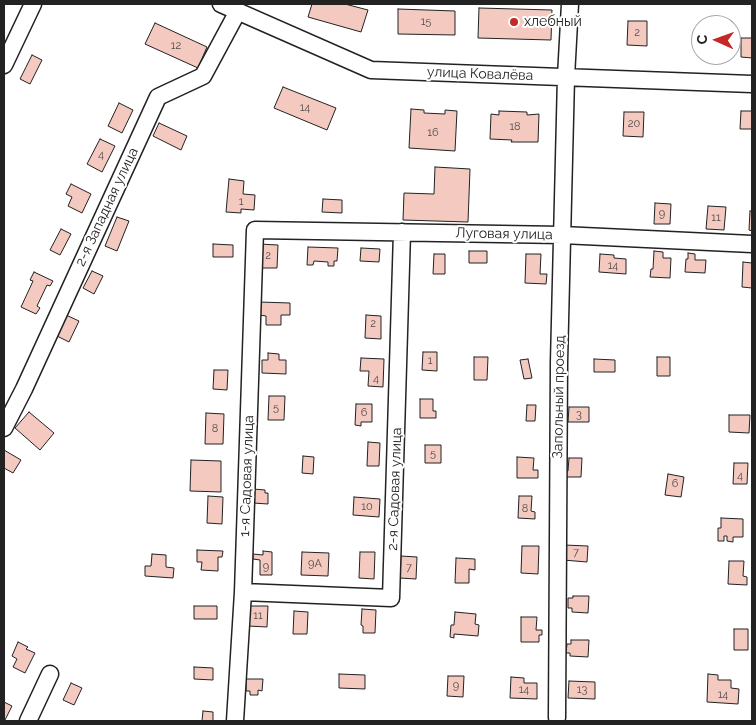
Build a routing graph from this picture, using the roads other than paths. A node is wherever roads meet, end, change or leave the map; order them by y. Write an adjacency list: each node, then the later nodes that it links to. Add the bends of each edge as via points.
1 (33, 4): 5 (street)
2 (221, 4): 4 (street, улица Ковалёва)
3 (570, 4): 6 (street, Запольный проезд)
4 (238, 11): 6 (street, улица Ковалёва, via 371,70); 12 (street, 2-я Западная улица, via 203,76 158,97)
5 (4, 65)
6 (566, 77): 7 (street, улица Ковалёва); 10 (street, Запольный проезд)
7 (752, 84)
8 (255, 230): 9 (street, Луговая улица); 13 (street, 1-я Садовая улица)
9 (402, 232): 10 (street, Луговая улица); 13 (street, 2-я Садовая улица, via 391,598)
10 (562, 235): 11 (street, Луговая улица); 15 (street, Запольный проезд)
11 (752, 244)
12 (4, 428)
13 (243, 592): 17 (street, 1-я Садовая улица)
14 (50, 674): 16 (street)
15 (557, 718)
16 (28, 721)
17 (235, 721)

